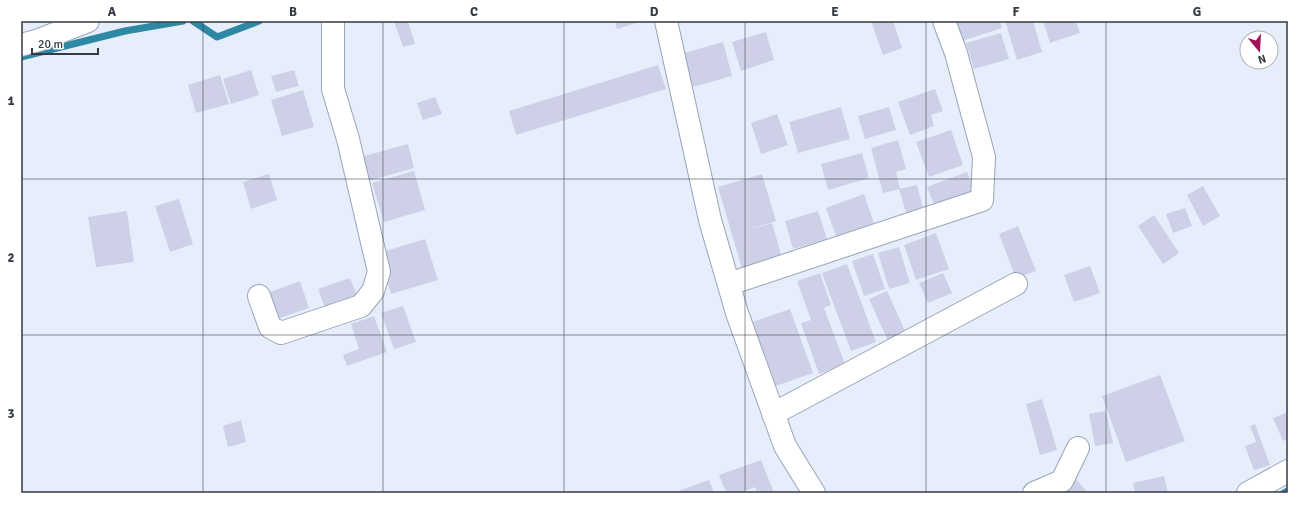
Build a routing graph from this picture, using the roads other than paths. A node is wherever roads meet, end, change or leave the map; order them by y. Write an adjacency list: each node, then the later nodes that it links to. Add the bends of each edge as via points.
1 (88, 21): 5 (street)
2 (332, 21): 8 (street, via 333,89 379,272 373,291 361,306 281,333 270,327)
3 (944, 21): 6 (street, via 956,52 984,157 982,200)
4 (670, 22): 6 (street, via 710,220)
5 (21, 45)
6 (730, 284): 9 (street)
7 (1016, 284): 9 (street)
8 (259, 296)
9 (773, 414): 12 (street, via 785,446)
10 (1078, 448): 13 (street, via 1062,481)
11 (1288, 471): 14 (street)
12 (814, 493)
13 (1034, 493)
14 (1248, 493)

